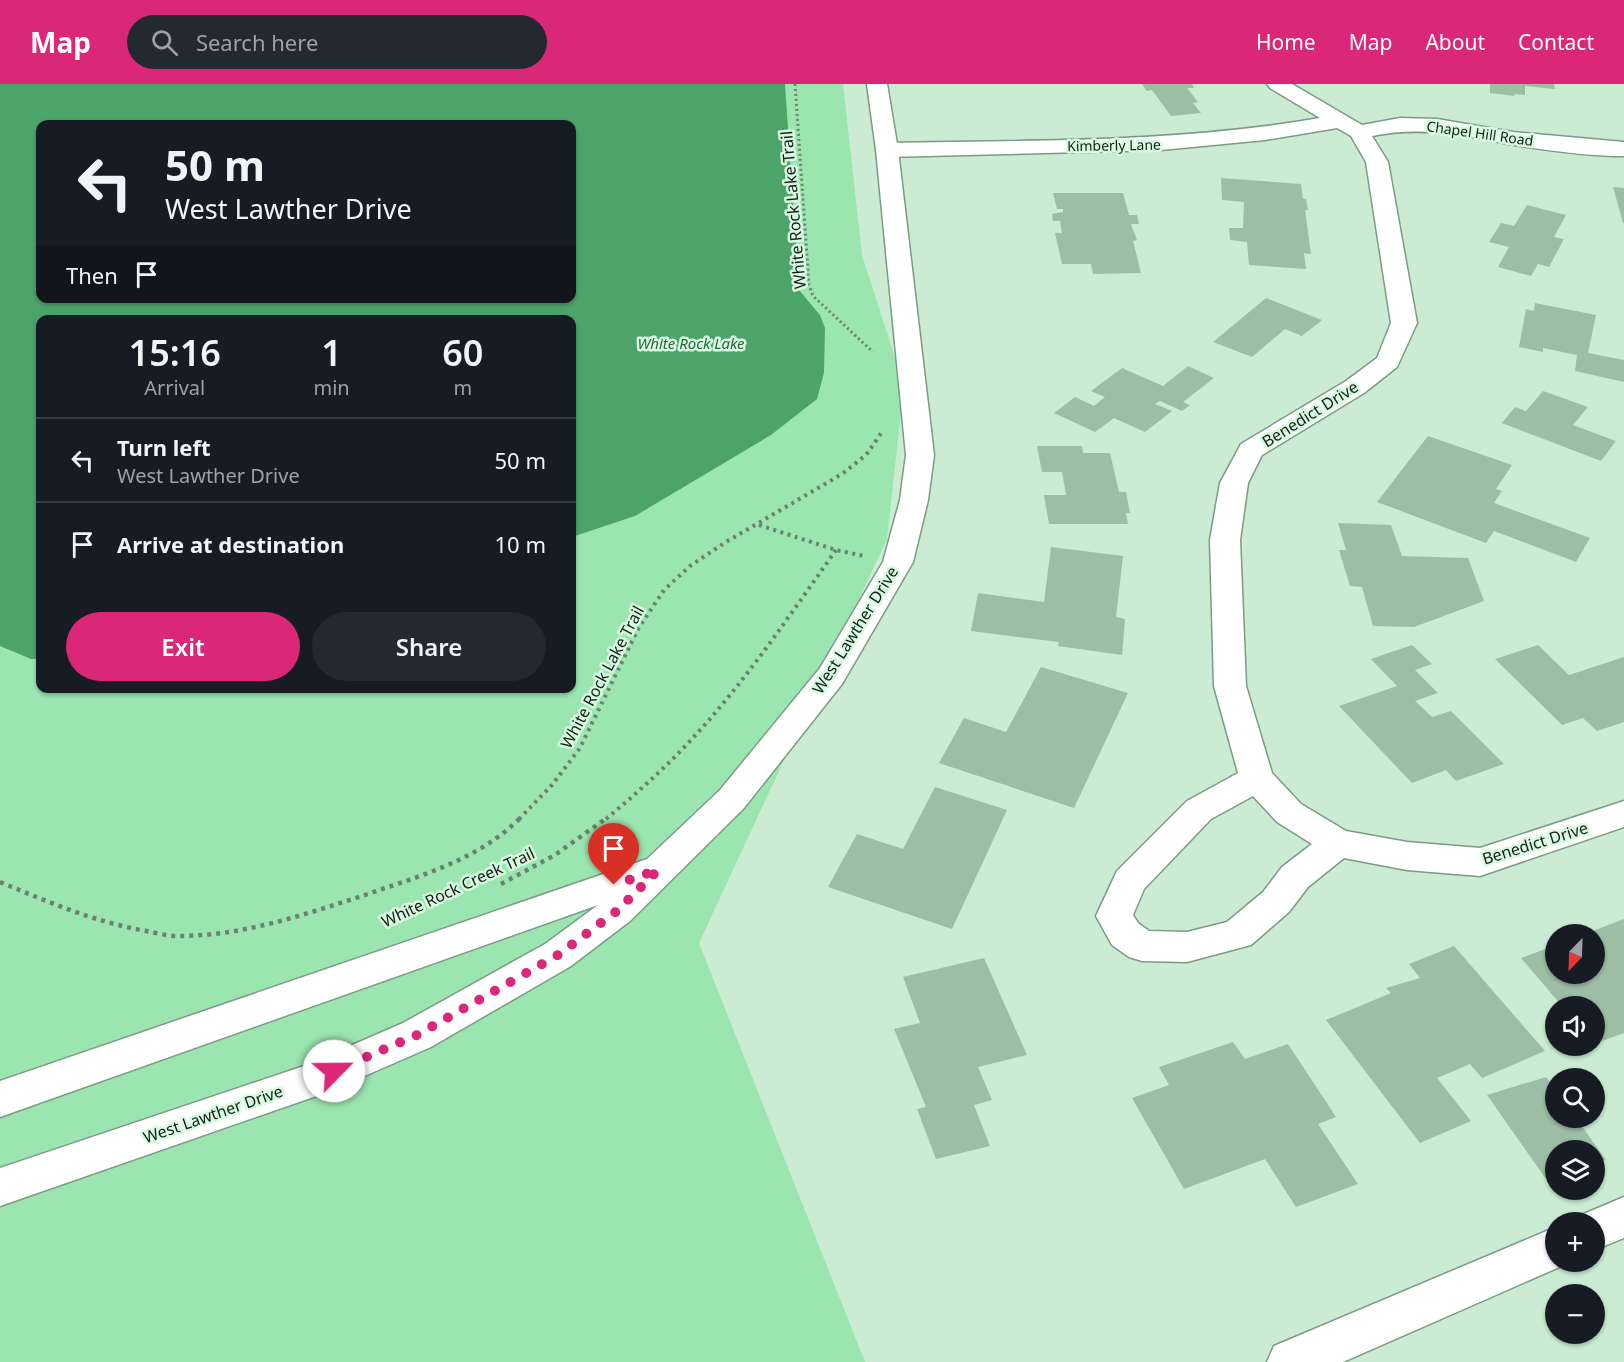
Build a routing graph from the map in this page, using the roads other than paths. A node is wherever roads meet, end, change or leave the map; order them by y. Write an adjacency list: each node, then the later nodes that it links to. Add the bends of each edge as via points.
1 (877, 84): 5 (street, West Lawther Drive)
2 (1277, 84): 3 (street)
3 (1349, 126): 4 (street, Chapel Hill Road, via 1437,125 1514,138); 5 (street, Kimberly Lane, via 1161,144); 6 (street, Benedict Drive, via 1377,162 1404,323 1388,362 1251,450 1234,483 1225,540 1230,686)
4 (1624, 149)
5 (887, 150): 9 (street, West Lawther Drive, via 920,455 914,500 898,562 831,676 732,799)
6 (1257, 778): 8 (street, Benedict Drive, via 1289,813); 8 (street, via 1199,810 1130,881 1114,916 1125,934 1142,946 1187,947 1238,934 1276,902 1295,877)
7 (1624, 814): 8 (street, Benedict Drive, via 1480,861 1407,856)
8 (1338, 843)
9 (658, 870): 10 (street, West Lawther Drive); 11 (street, West Lawther Drive, via 617,911 558,955 417,1035 314,1080)
10 (0, 1099)
11 (0, 1187)
12 (1624, 1217): 13 (street)
13 (1605, 1225)
14 (1545, 1252): 15 (street)
15 (1300, 1358): 16 (street)
16 (1266, 1362)

